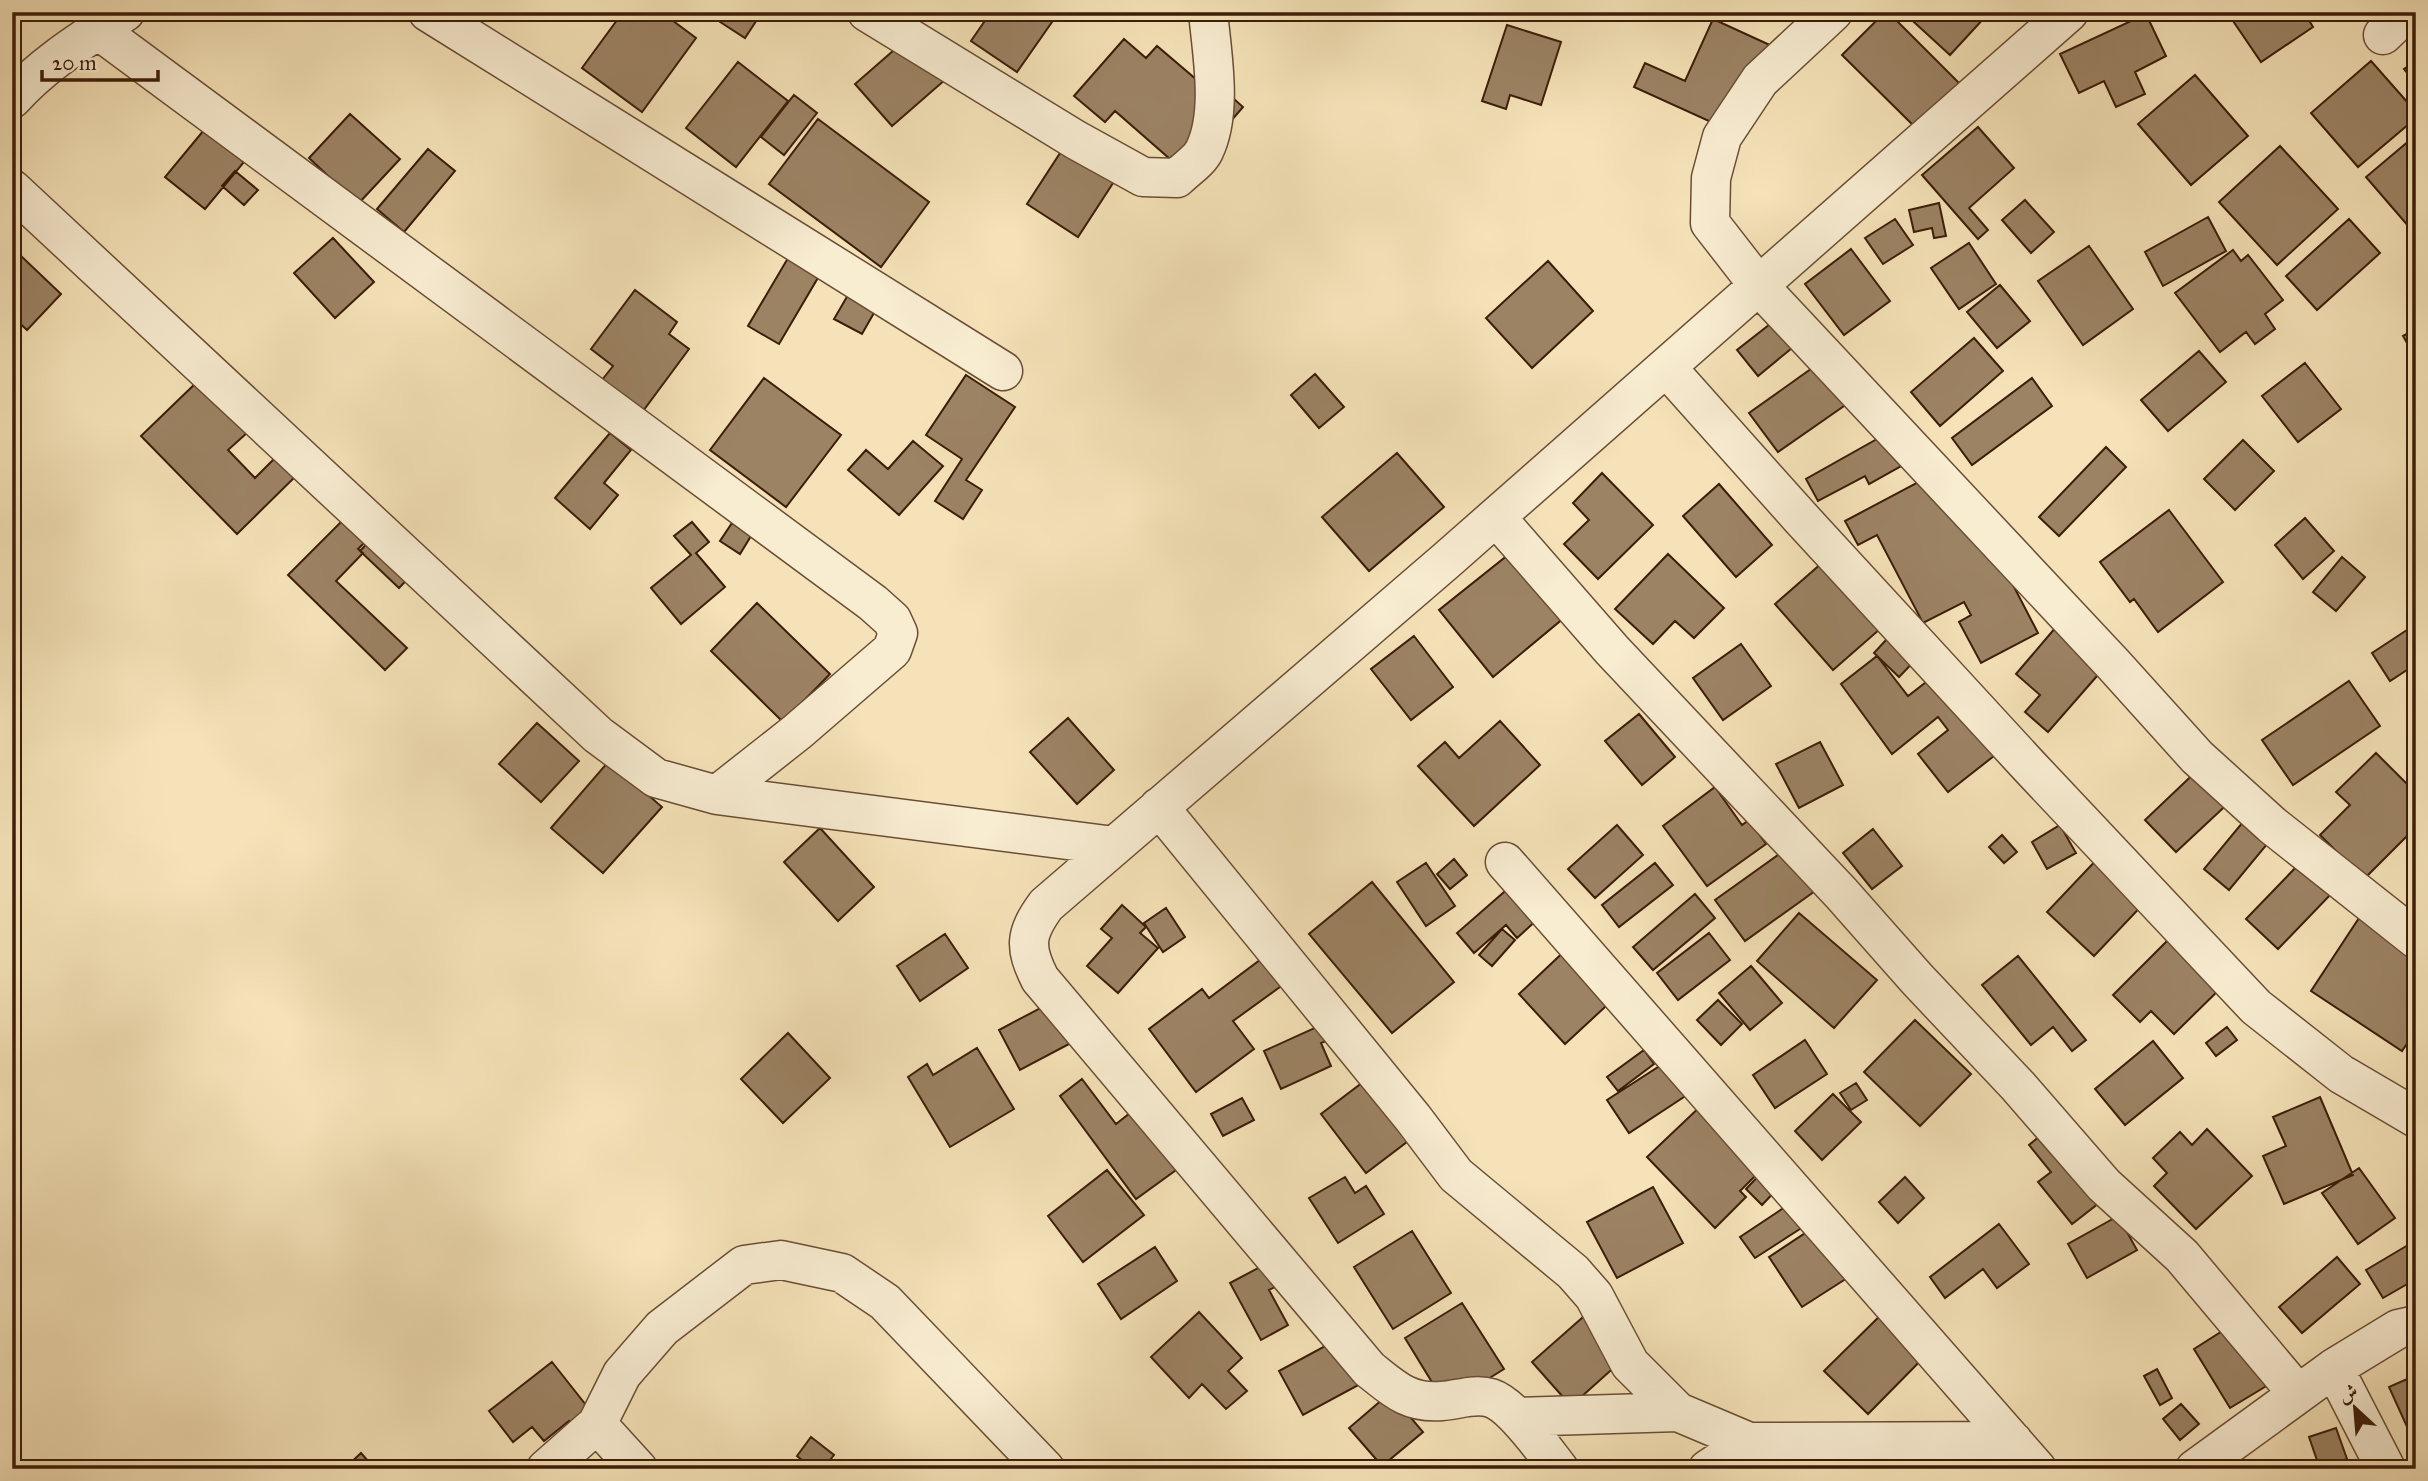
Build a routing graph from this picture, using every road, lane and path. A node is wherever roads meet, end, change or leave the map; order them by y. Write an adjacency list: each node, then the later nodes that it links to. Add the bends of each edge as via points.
1 (428, 12): 11 (street)
2 (867, 12): 3 (street, via 1143,177 1177,178 1203,154 1214,120)
3 (1208, 12)
4 (1833, 12): 9 (street, via 1760,80 1722,137 1711,178 1710,223)
5 (2069, 12): 9 (street)
6 (112, 21): 7 (street, via 66,52); 13 (street, via 892,620 898,633 892,650)
7 (12, 99)
8 (12, 189): 13 (street, via 598,735 656,778)
9 (1759, 286): 10 (street); 17 (street, via 2197,757 2272,825)
10 (1666, 367): 12 (street); 18 (street, via 2256,1007 2342,1074)
11 (1003, 371)
12 (1496, 517): 14 (street); 21 (street, via 1612,650 1841,893 2104,1185 2182,1256)
13 (717, 795): 15 (street)
14 (1159, 807): 15 (street); 22 (street, via 1456,1175 1573,1272 1594,1296 1630,1364)
15 (1114, 846): 23 (street, via 1046,905 1032,924 1029,957 1040,979 1370,1369 1405,1397 1440,1402 1470,1396 1492,1398)
16 (1505, 862): 26 (street)
17 (2416, 939)
18 (2416, 1118)
19 (2416, 1325): 20 (street, via 2398,1329)
20 (2334, 1368): 21 (street); 34 (street)
21 (2298, 1394): 33 (street)
22 (1678, 1412): 23 (street); 25 (street)
23 (1517, 1417): 30 (street)
24 (597, 1424): 27 (street); 28 (street); 29 (street, via 622,1374 662,1328 744,1265 781,1260 842,1273 885,1302)
25 (1749, 1442): 26 (street); 31 (street); 32 (street)
26 (2025, 1455)
27 (547, 1469)
28 (638, 1469)
29 (1045, 1469)
30 (1559, 1469)
31 (1708, 1469)
32 (1779, 1469)
33 (2195, 1469)
34 (2386, 1469)

